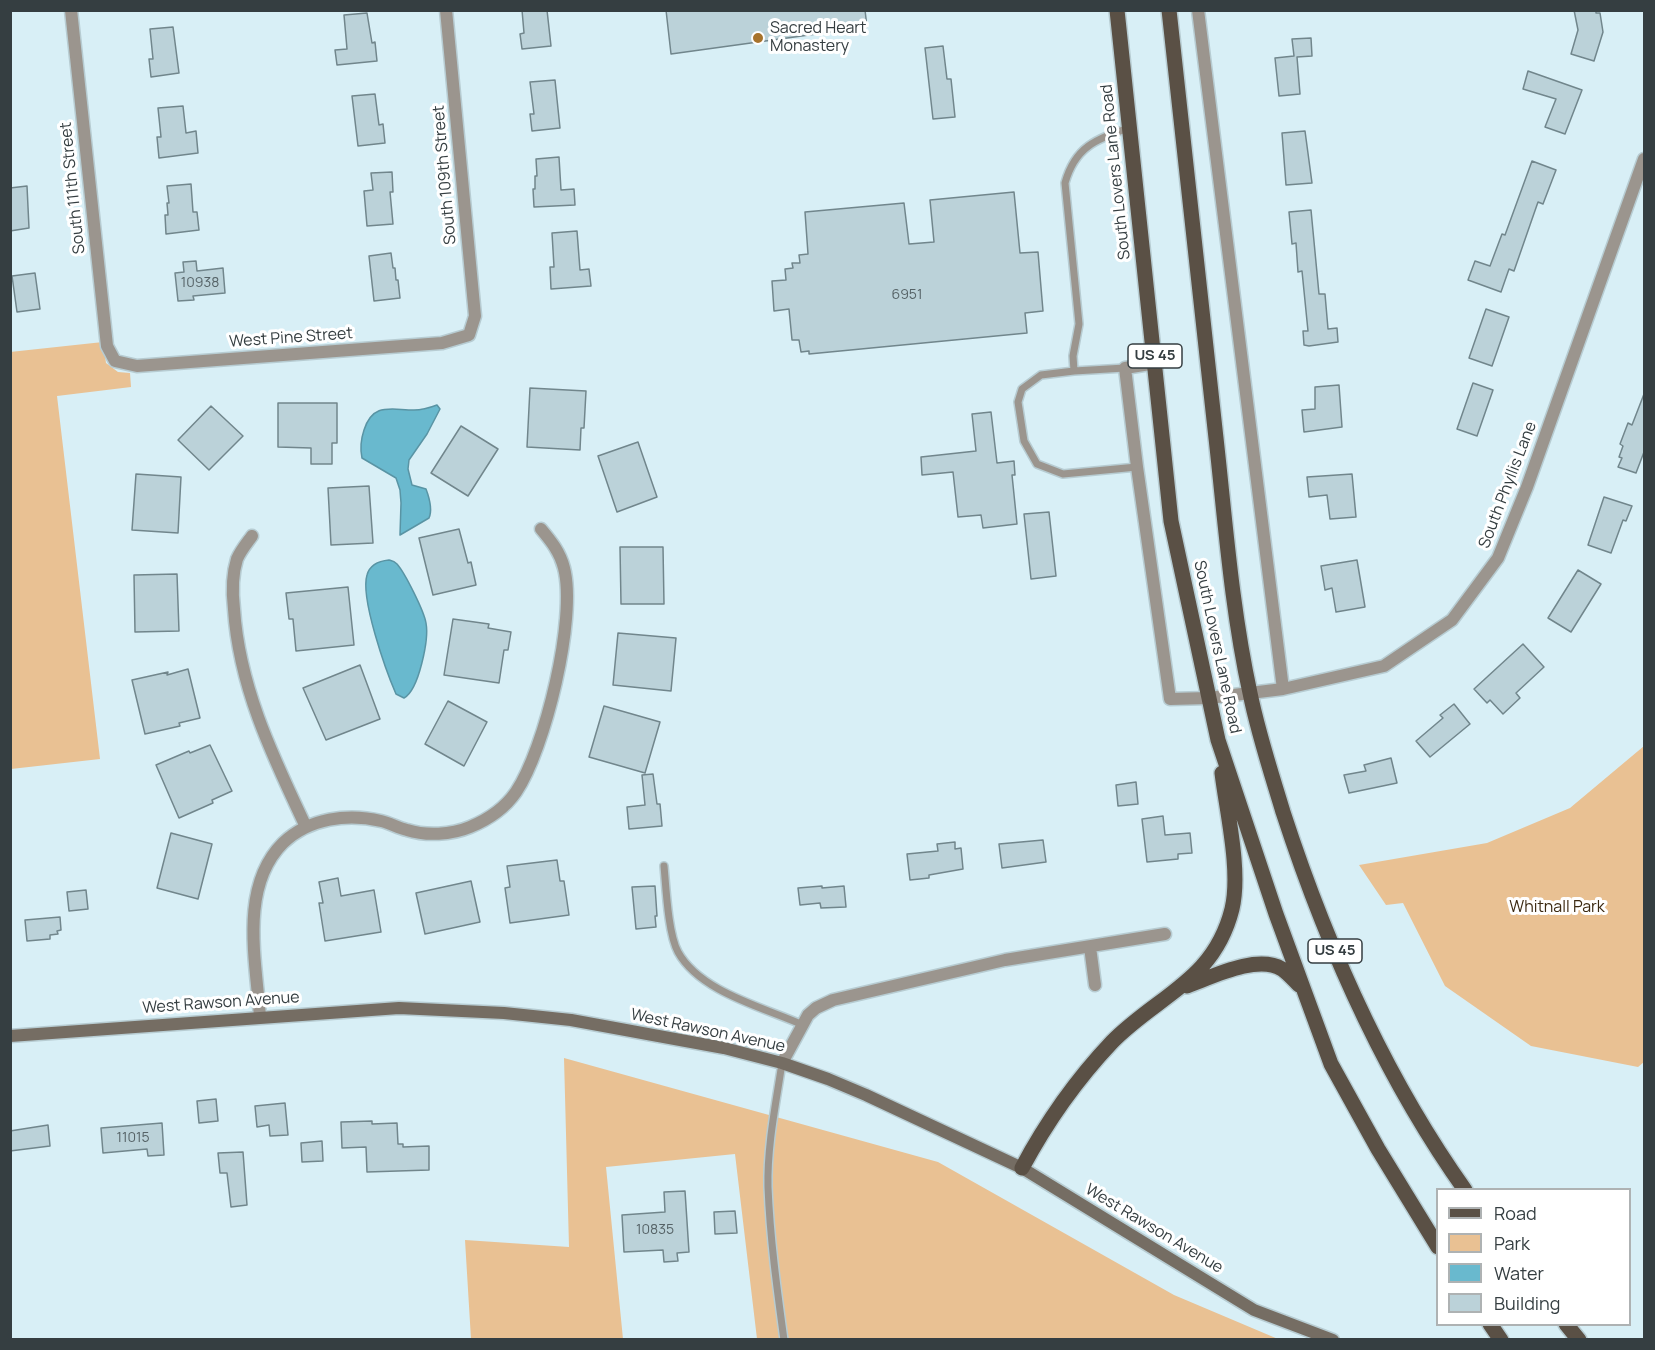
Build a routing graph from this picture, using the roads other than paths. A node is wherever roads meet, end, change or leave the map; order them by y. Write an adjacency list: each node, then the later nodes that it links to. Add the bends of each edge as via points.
1 (70, 10): 9 (street, South 111th Street, via 104,324 107,346)
2 (446, 10): 8 (street, South 109th Street, via 476,316)
3 (1117, 10): 6 (main road, South Lovers Lane Road / US 45)
4 (1169, 10): 17 (main road, South Lovers Lane Road / US 45, via 1234,597)
5 (1198, 10): 16 (street)
6 (1129, 128): 10 (main road, South Lovers Lane Road / US 45); 12 (lane, via 1078,154 1065,183 1079,324)
7 (1644, 159): 16 (street, South Phyllis Lane, via 1498,558 1452,620 1384,666)
8 (469, 335): 9 (street, West Pine Street, via 442,343 160,365 137,366)
9 (115, 361)
10 (1156, 363): 11 (street); 18 (main road, South Lovers Lane Road / US 45, via 1171,521)
11 (1125, 368): 12 (lane); 13 (street)
12 (1074, 371): 13 (lane, via 1041,375 1022,389 1018,402 1024,441 1036,464 1063,474)
13 (1137, 467): 18 (street, South Phyllis Lane, via 1170,699)
14 (541, 529): 20 (street, via 564,566 566,621 547,716 517,790 495,813 456,831 416,833 381,821 345,818)
15 (252, 536): 20 (street, via 241,550 233,575 238,647 268,745)
16 (1283, 689): 17 (street, South Phyllis Lane)
17 (1250, 693): 18 (street, South Phyllis Lane); 32 (main road, South Lovers Lane Road / US 45, via 1303,872 1349,985 1404,1094)
18 (1209, 698): 19 (main road, South Lovers Lane Road / US 45)
19 (1218, 740): 25 (main road, via 1235,878 1232,909 1206,963); 26 (main road, South Lovers Lane Road / US 45)
20 (306, 827): 27 (street, via 274,854 263,872 255,899)
21 (664, 866): 28 (lane, via 669,915 678,951 698,976 732,996)
22 (1165, 934): 23 (street)
23 (1090, 947): 24 (street); 28 (street, via 1005,960 854,994 816,1008)
24 (1095, 985)
25 (1181, 988): 26 (main road, via 1262,963 1281,969); 31 (main road, via 1142,1015 1091,1065 1038,1137)
26 (1302, 988): 33 (main road, South Lovers Lane Road / US 45, via 1331,1065)
27 (260, 1017): 29 (street, West Rawson Avenue); 30 (street, West Rawson Avenue, via 399,1008 504,1013 668,1036)
28 (802, 1025): 30 (street)
29 (10, 1036)
30 (783, 1063): 31 (street, West Rawson Avenue, via 866,1095); 36 (lane, via 768,1185)
31 (1022, 1168): 37 (street, West Rawson Avenue, via 1254,1310)
32 (1464, 1188)
33 (1436, 1245)
34 (1491, 1326): 38 (main road)
35 (1568, 1326): 39 (main road)
36 (784, 1340)
37 (1334, 1340)
38 (1501, 1340)
39 (1579, 1340)

